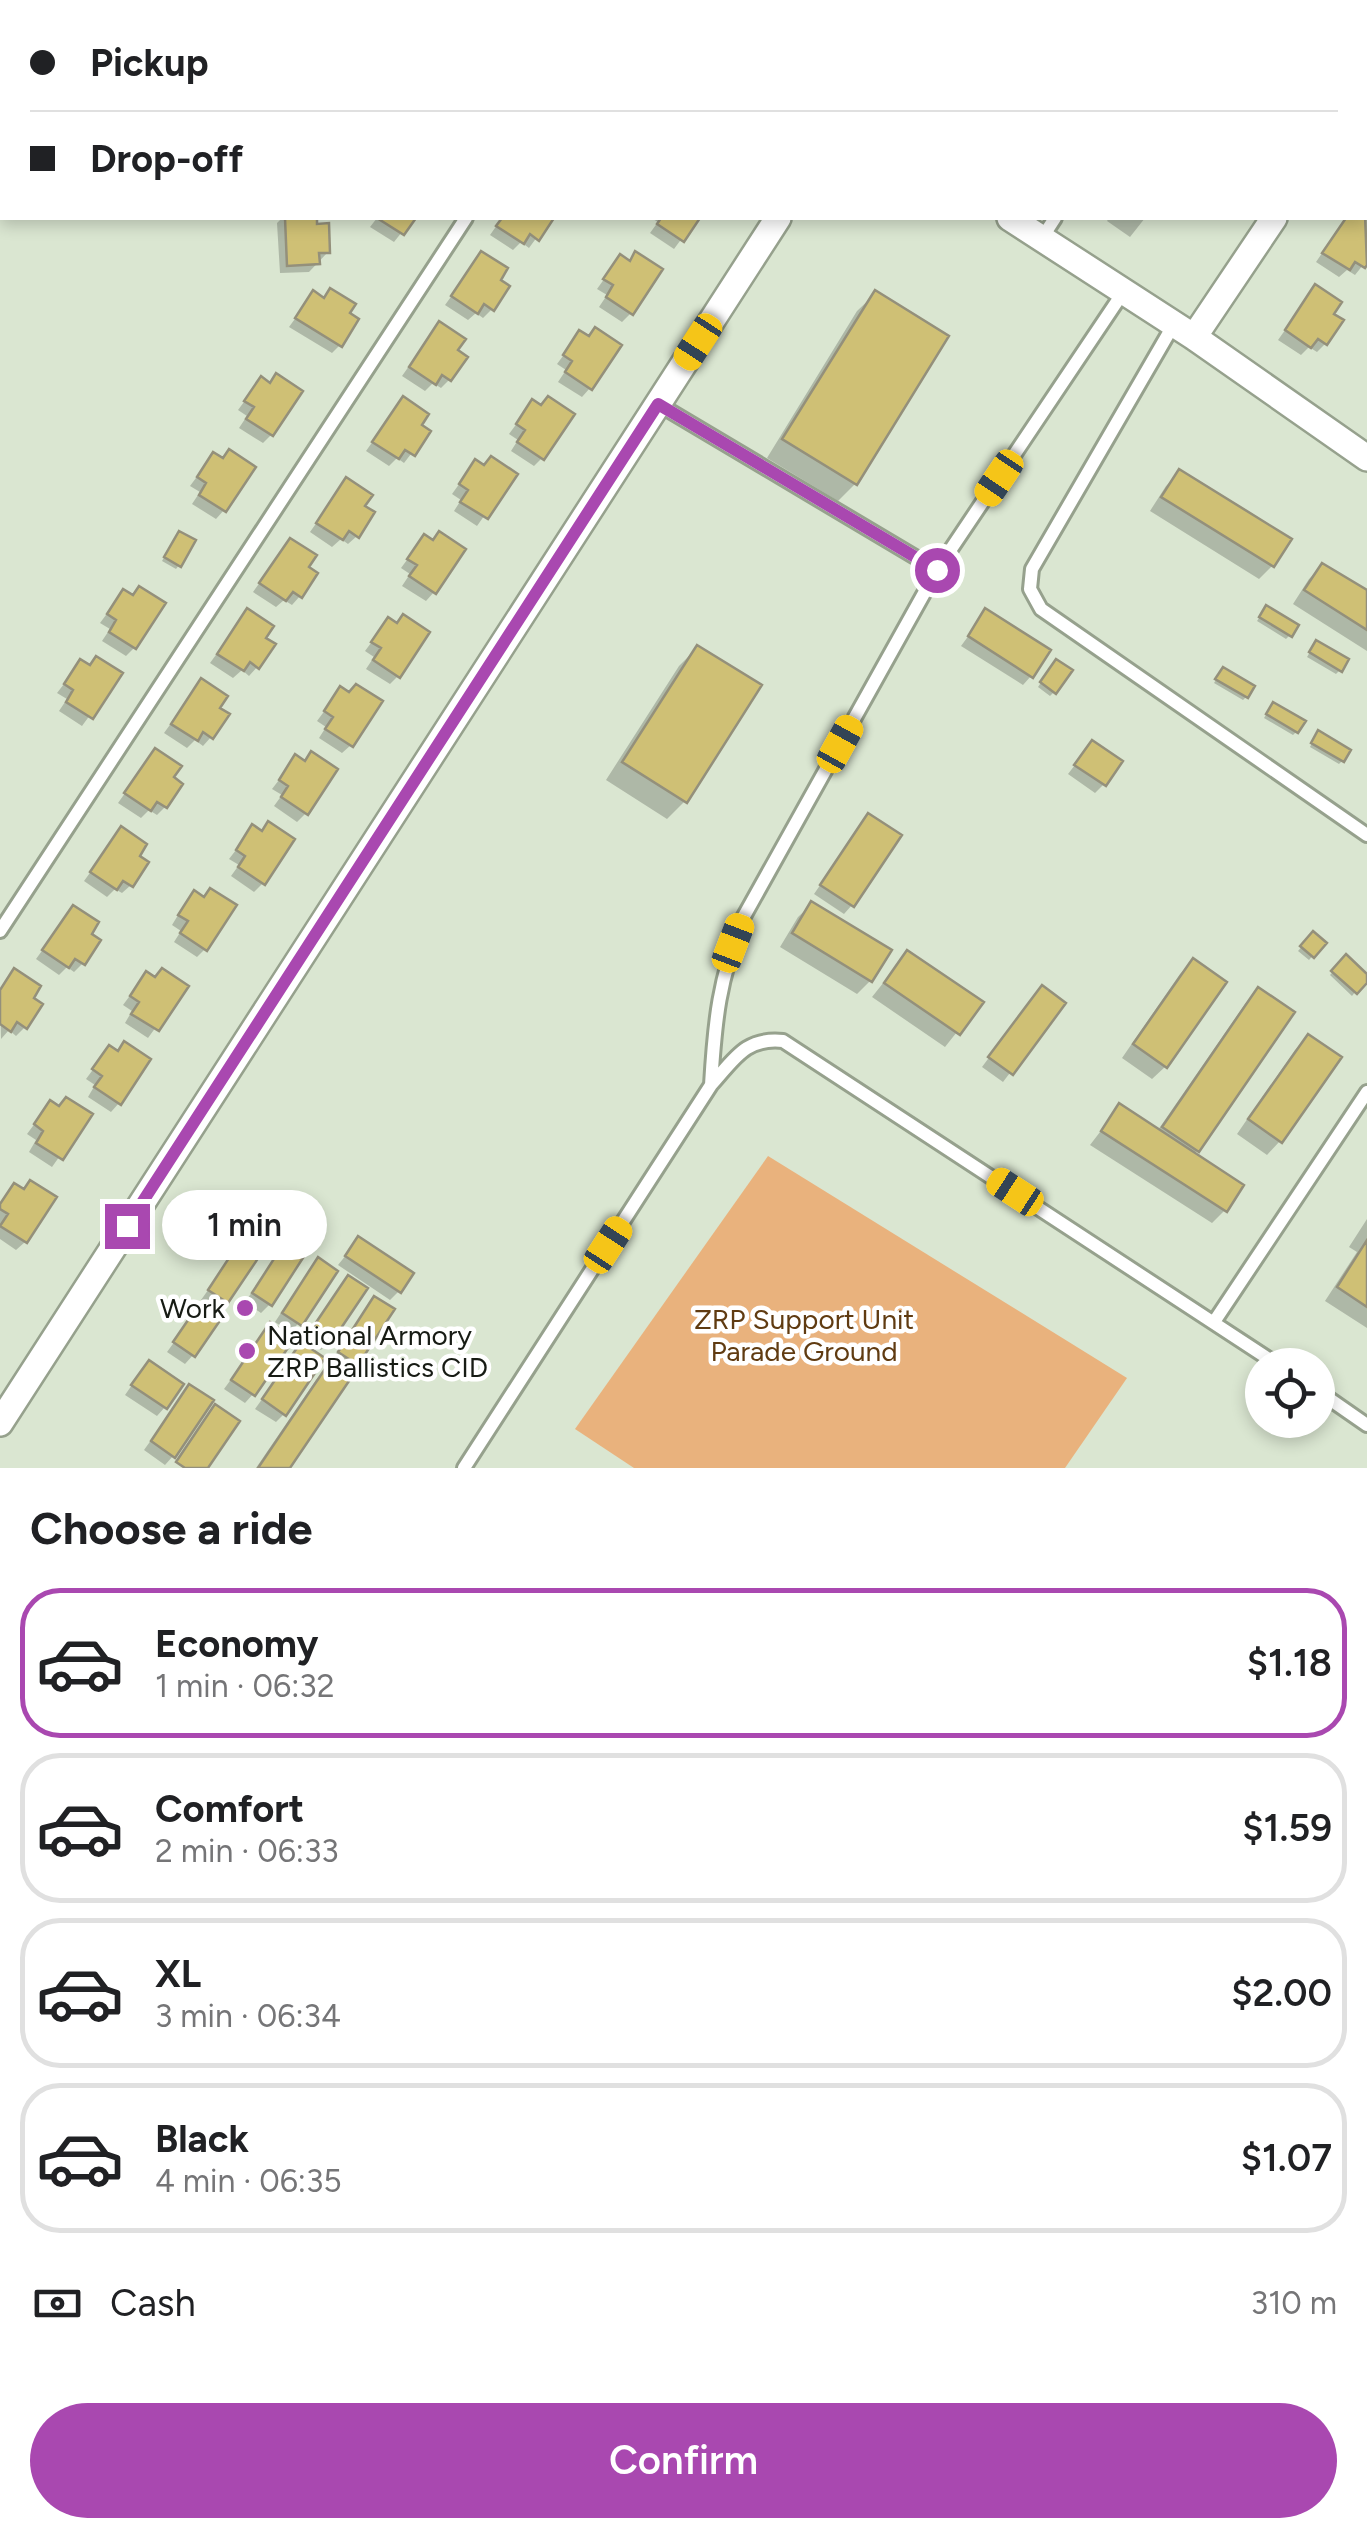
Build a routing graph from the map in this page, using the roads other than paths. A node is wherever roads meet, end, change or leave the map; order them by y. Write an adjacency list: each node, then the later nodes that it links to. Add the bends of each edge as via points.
1 (465, 220): 12 (lane)
2 (777, 220): 8 (street)
3 (1018, 220): 5 (street)
4 (1272, 220): 7 (street)
5 (1048, 228): 6 (street)
6 (1124, 291): 7 (street); 10 (lane)
7 (1184, 331): 9 (street); 11 (lane, via 1032,568 1030,590 1041,609)
8 (658, 404): 10 (lane); 18 (street)
9 (1367, 458)
10 (937, 570): 13 (lane, via 743,918 724,968)
11 (1367, 835)
12 (0, 931)
13 (711, 1086): 15 (lane, via 748,1045 783,1040); 20 (lane)
14 (1367, 1092): 15 (lane)
15 (1214, 1322): 16 (lane)
16 (1253, 1348)
17 (1335, 1403): 19 (lane)
18 (0, 1423)
19 (1367, 1424)
20 (464, 1468)

